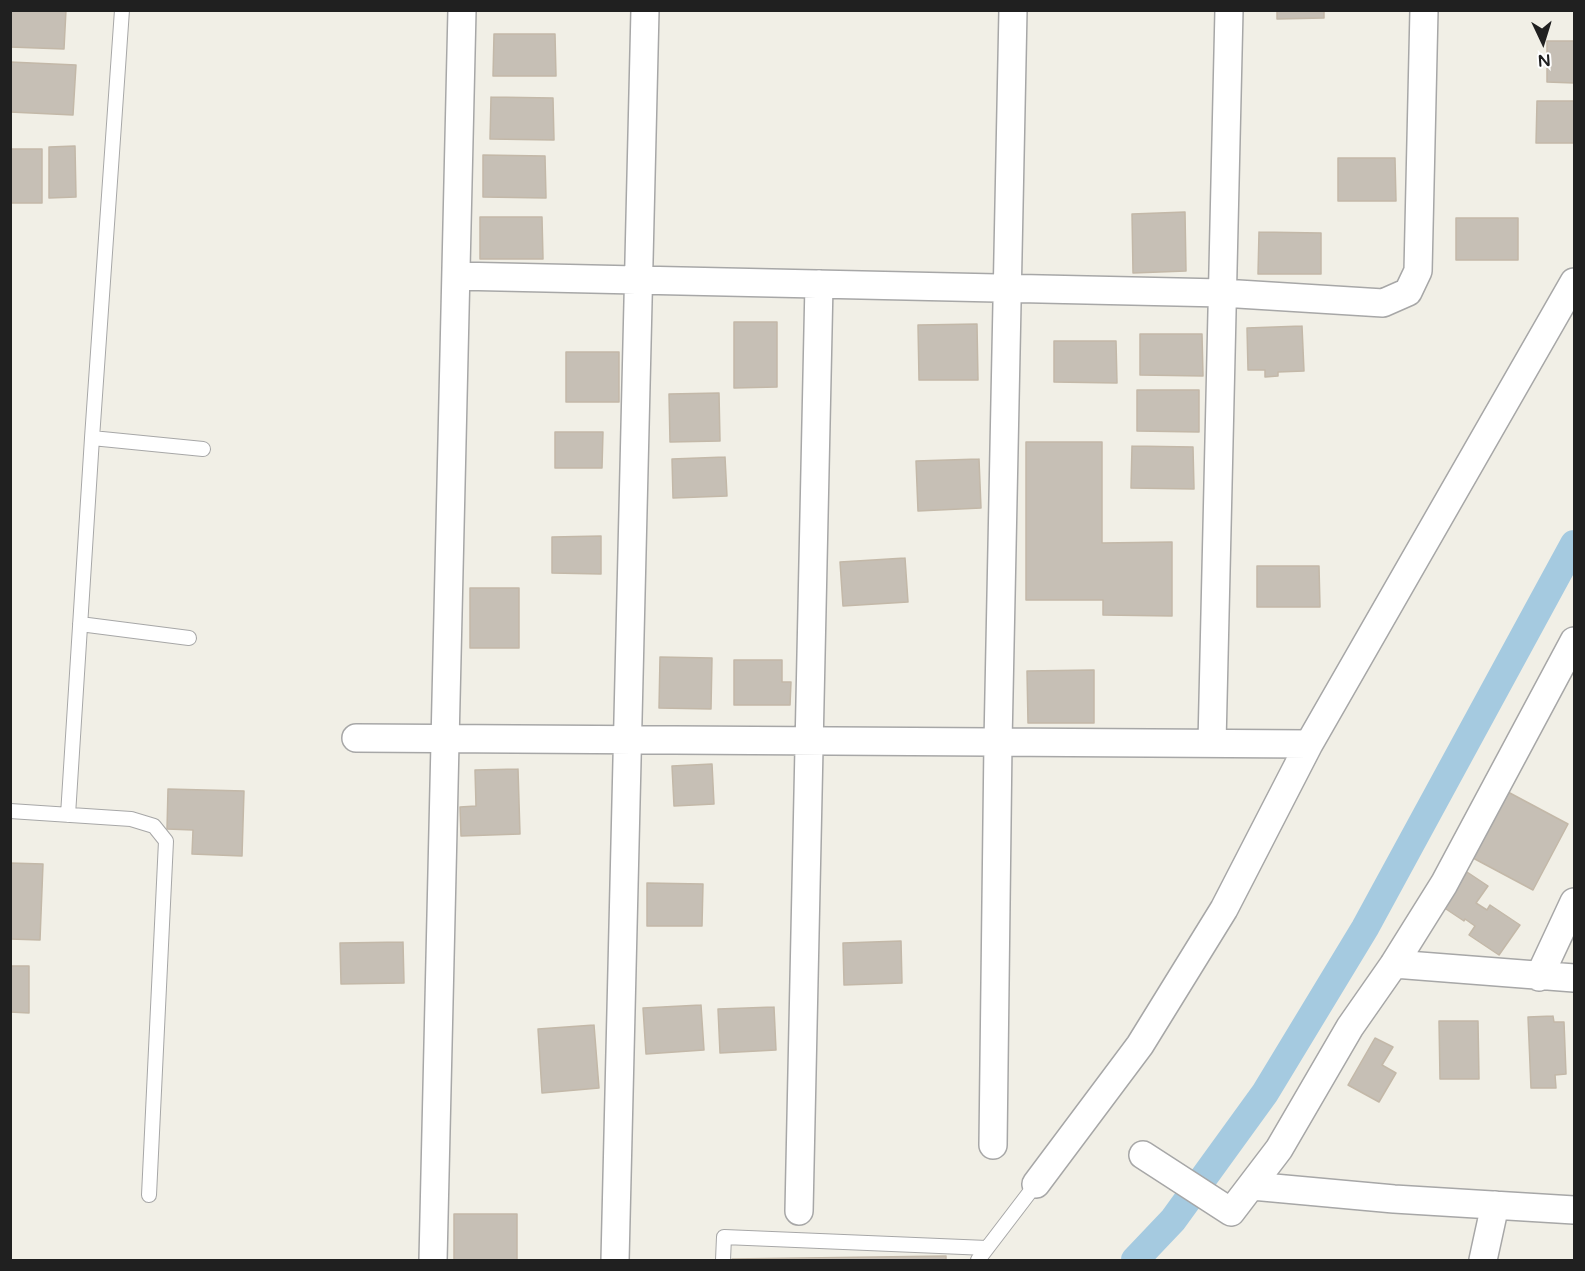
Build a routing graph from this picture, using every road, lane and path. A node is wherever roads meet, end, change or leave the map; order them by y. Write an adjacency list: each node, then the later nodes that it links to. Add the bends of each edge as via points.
1 (122, 10): 13 (lane)
2 (462, 10): 7 (street)
3 (645, 10): 8 (street)
4 (1013, 10): 11 (street)
5 (1228, 10): 12 (street)
6 (1424, 10): 12 (street, via 1418,271 1408,292 1383,303)
7 (456, 276): 8 (street); 19 (street)
8 (639, 280): 10 (street); 20 (street)
9 (1575, 282): 24 (street)
10 (819, 284): 11 (street); 21 (street)
11 (1007, 289): 12 (street); 22 (street)
12 (1222, 293): 23 (street)
13 (92, 438): 14 (lane); 15 (lane)
14 (202, 449)
15 (80, 624): 16 (lane); 26 (lane)
16 (189, 638)
17 (1575, 641): 28 (street, via 1444,884)
18 (356, 738): 19 (street)
19 (445, 738): 20 (street); 40 (street)
20 (627, 739): 21 (street); 41 (street)
21 (809, 740): 22 (street); 38 (street)
22 (998, 742): 23 (street); 31 (street)
23 (1212, 743): 24 (street)
24 (1309, 744): 33 (street, via 1218,918 1140,1045)
25 (10, 811): 26 (lane)
26 (68, 815): 35 (lane, via 131,819 154,826 166,841)
27 (1575, 903): 29 (street)
28 (1394, 964): 29 (street); 34 (street, via 1350,1027 1279,1149)
29 (1539, 977): 30 (street)
30 (1575, 978)
31 (993, 1145)
32 (1149, 1159): 34 (street, via 1231,1212)
33 (1036, 1184): 39 (lane)
34 (1252, 1186): 36 (street)
35 (149, 1195)
36 (1495, 1205): 37 (street); 44 (street)
37 (1575, 1210)
38 (799, 1211)
39 (987, 1248): 42 (lane, via 724,1237); 43 (lane)
40 (434, 1260)
41 (615, 1260)
42 (723, 1260)
43 (978, 1260)
44 (1483, 1260)

